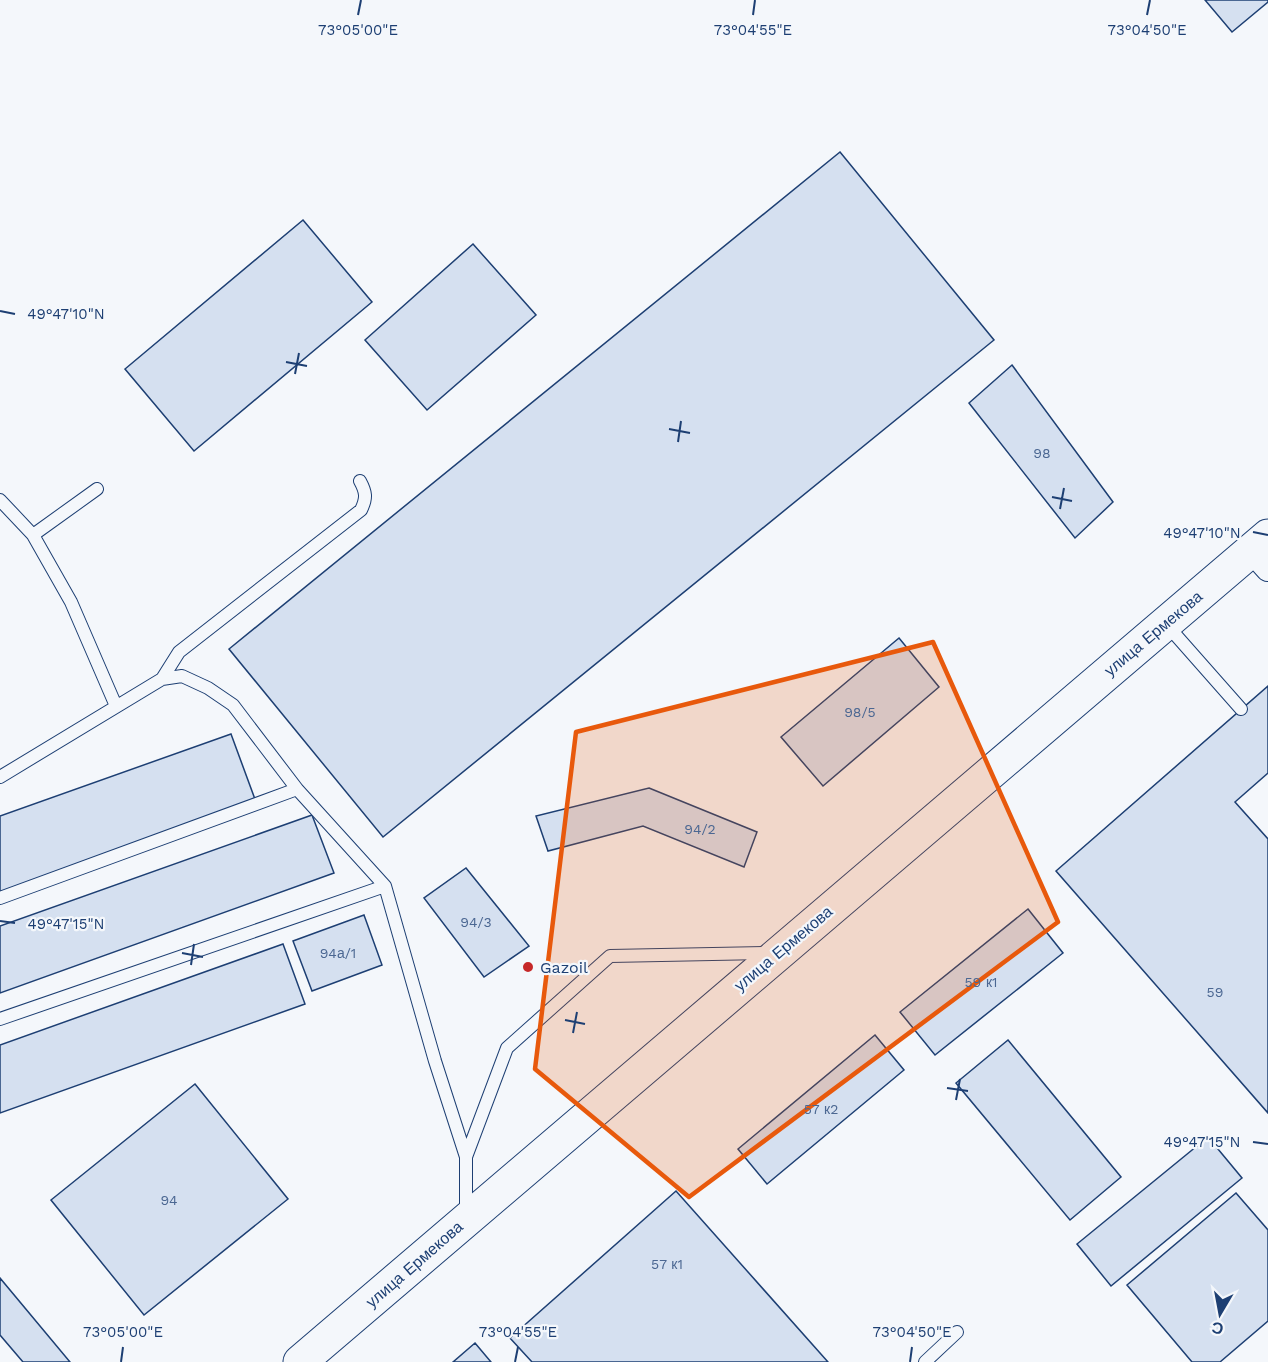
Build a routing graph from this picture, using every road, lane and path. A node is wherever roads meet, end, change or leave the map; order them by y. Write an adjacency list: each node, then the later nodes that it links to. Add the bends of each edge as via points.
1 (360, 481): 7 (lane, via 366,492 361,510 179,652)
2 (97, 489): 4 (lane)
3 (0, 500): 4 (lane)
4 (33, 535): 8 (lane, via 71,602)
5 (1262, 552): 6 (main road, улица Ермекова)
6 (1165, 623): 9 (lane); 14 (main road, улица Ермекова)
7 (162, 679): 8 (lane); 11 (lane, via 182,676 233,705)
8 (116, 706): 10 (lane)
9 (1241, 709)
10 (0, 777)
11 (297, 789): 12 (lane); 13 (lane)
12 (385, 886): 15 (lane); 16 (lane)
13 (0, 898)
14 (778, 953): 16 (lane, via 610,956 507,1048); 17 (main road, улица Ермекова)
15 (0, 1019)
16 (466, 1157): 17 (lane)
17 (466, 1219): 19 (main road, улица Ермекова)
18 (957, 1332): 20 (lane)
19 (300, 1362)
20 (925, 1362)

